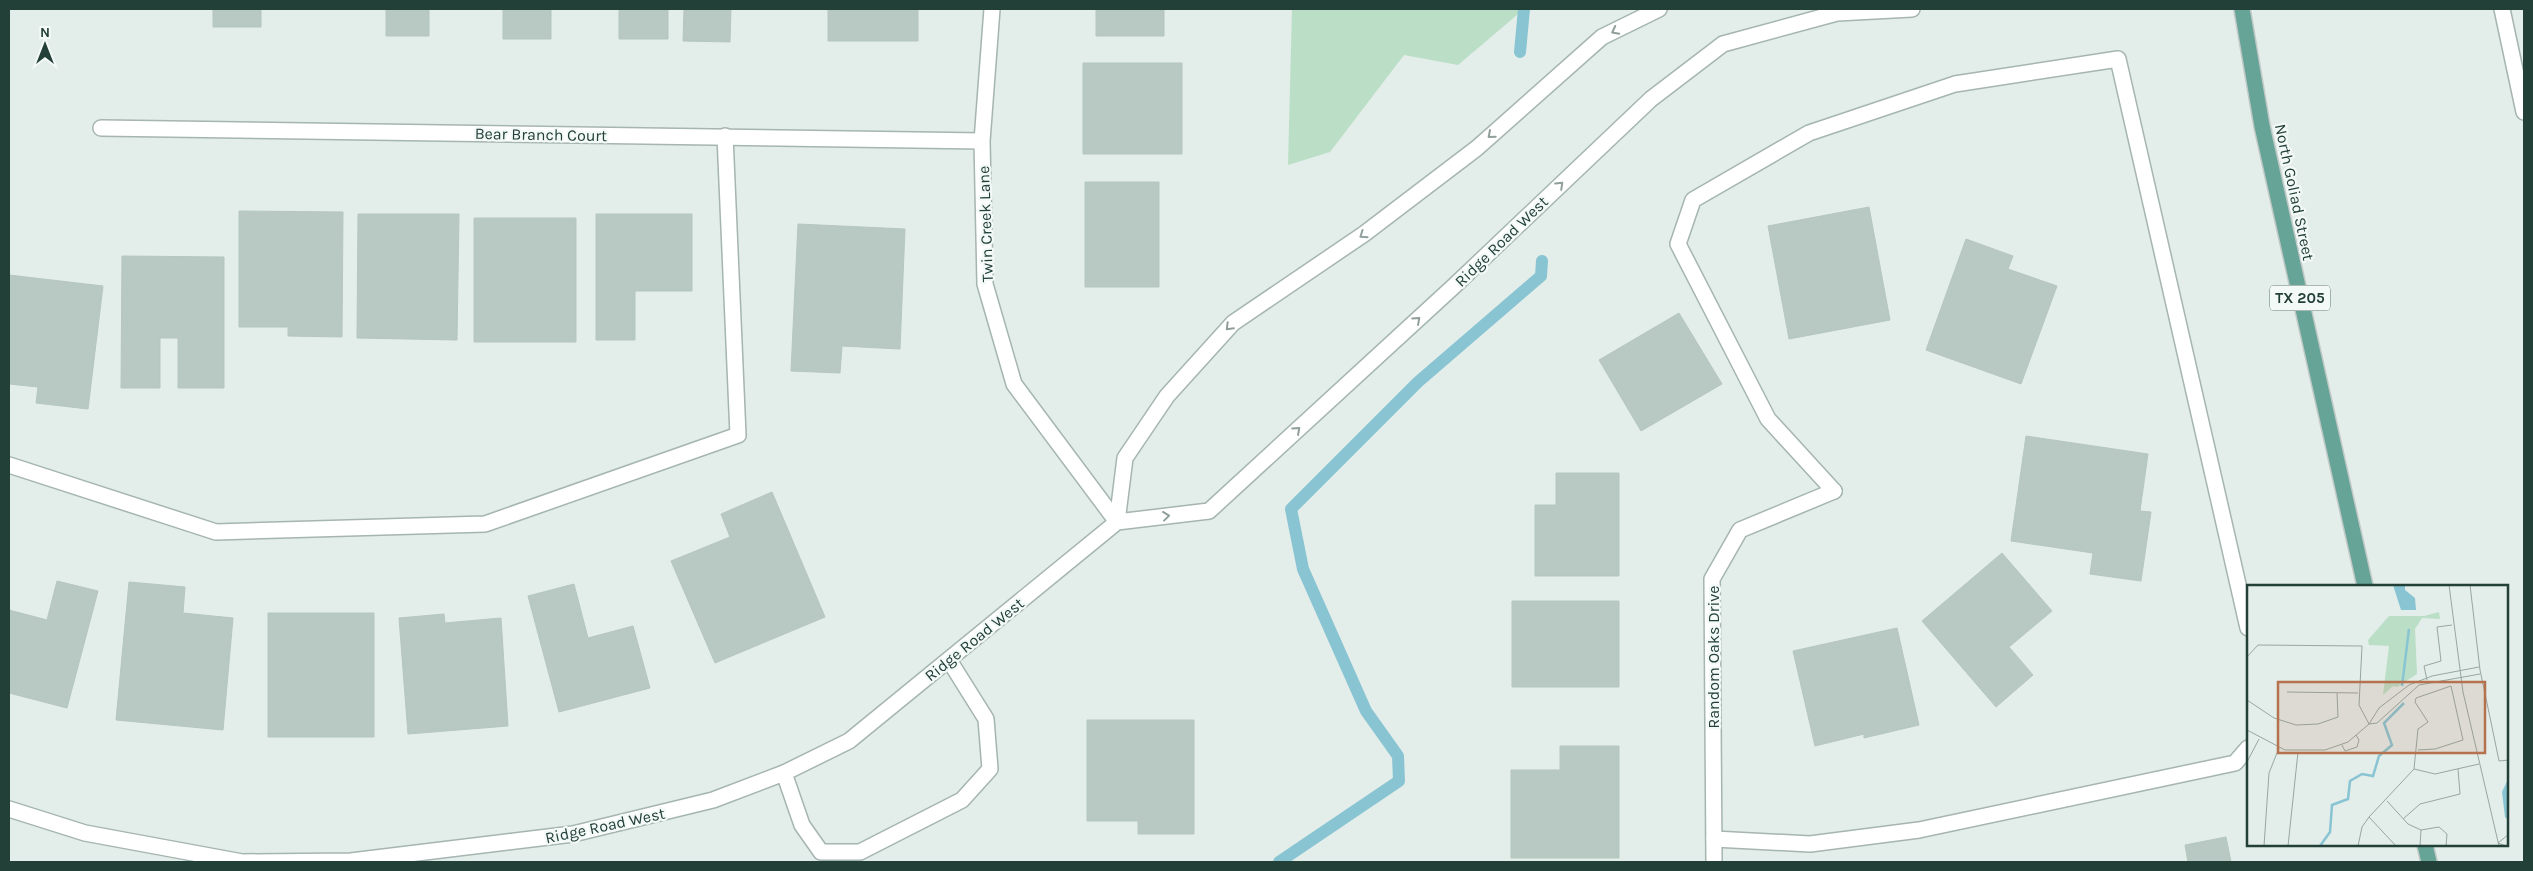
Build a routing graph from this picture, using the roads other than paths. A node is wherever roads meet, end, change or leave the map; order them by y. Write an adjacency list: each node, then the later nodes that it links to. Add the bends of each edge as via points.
1 (992, 9): 10 (street, Twin Creek Lane)
2 (1659, 9): 12 (street, one-way to 12, via 1602,37 1477,148 1364,234 1232,322 1167,396 1125,458)
3 (1912, 9): 6 (street, Ridge Road West)
4 (2242, 9): 13 (main road, North Goliad Street / TX 205, via 2264,136)
5 (2502, 9): 7 (street)
6 (1837, 11): 12 (street, Ridge Road West, one-way to 6, via 1208,511 1453,287 1651,99 1723,44)
7 (2524, 112)
8 (101, 128): 9 (street, Bear Branch Court)
9 (725, 136): 10 (street, Bear Branch Court); 11 (street, via 738,435 485,524 216,532)
10 (982, 140): 12 (street, Twin Creek Lane, via 985,284 1014,384)
11 (9, 465)
12 (1117, 522): 15 (street, Ridge Road West)
13 (2365, 585)
14 (2247, 624): 19 (street, Random Oaks Drive, via 2118,59 1946,87 1809,133 1694,200 1678,244 1768,419 1834,491 1740,530 1712,579)
15 (949, 660): 17 (street, Ridge Road West, via 850,741); 17 (street, via 986,719 990,769 962,800 860,852 821,852 802,825)
16 (2247, 749): 19 (street, via 2235,763 1920,830 1810,844)
17 (784, 773): 18 (street, Ridge Road West, via 713,800 573,834 351,862 242,862 85,833)
18 (9, 809)
19 (1714, 839): 21 (street, Random Oaks Drive)
20 (2425, 846): 22 (main road)
21 (1714, 862)
22 (2429, 862)

